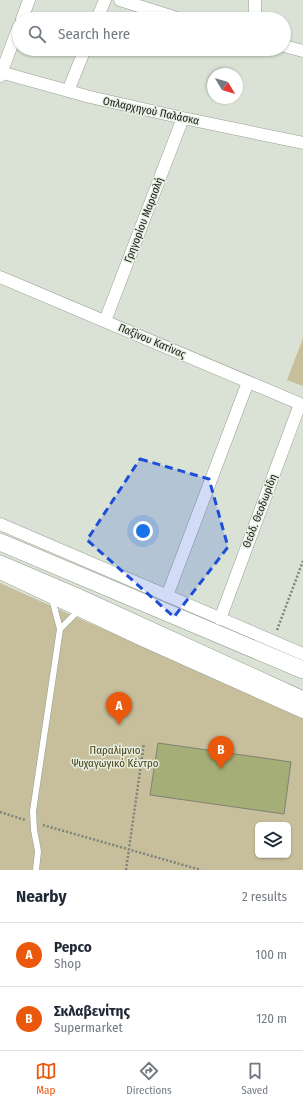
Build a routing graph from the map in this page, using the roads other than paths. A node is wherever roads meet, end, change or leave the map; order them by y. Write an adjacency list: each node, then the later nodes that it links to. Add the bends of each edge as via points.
1 (29, 0): 5 (street)
2 (105, 0): 6 (street)
3 (120, 0): 7 (street)
4 (255, 0): 8 (street)
5 (25, 12)
6 (100, 12)
7 (158, 12)
8 (254, 12)
9 (12, 44): 13 (street)
10 (291, 48): 11 (street)
11 (303, 51)
12 (82, 56): 14 (street)
13 (0, 74): 14 (street, Οπλαρχηγού Παλάσκα)
14 (68, 91): 15 (street, Οπλαρχηγού Παλάσκα)
15 (183, 118): 16 (street, Οπλαρχηγού Παλάσκα); 18 (street, Γρηγορίου Μαρασλή)
16 (303, 143)
17 (0, 277): 18 (street, Παξίνου Κατίνας)
18 (105, 321): 19 (street, Παξίνου Κατίνας)
19 (248, 382): 20 (street, Παξίνου Κατίνας); 25 (street)
20 (302, 404): 28 (street, Θεόδ. Θεοδωρίδη)
21 (0, 524): 25 (street)
22 (0, 542): 31 (street)
23 (0, 564): 32 (street)
24 (0, 573): 26 (street)
25 (167, 596): 28 (street)
26 (52, 599): 27 (street); 29 (lane)
27 (78, 611): 29 (lane); 33 (street)
28 (220, 619): 30 (street)
29 (60, 629): 34 (lane, via 33,811 38,851)
30 (303, 654)
31 (303, 670)
32 (303, 700)
33 (303, 712)
34 (36, 870)

